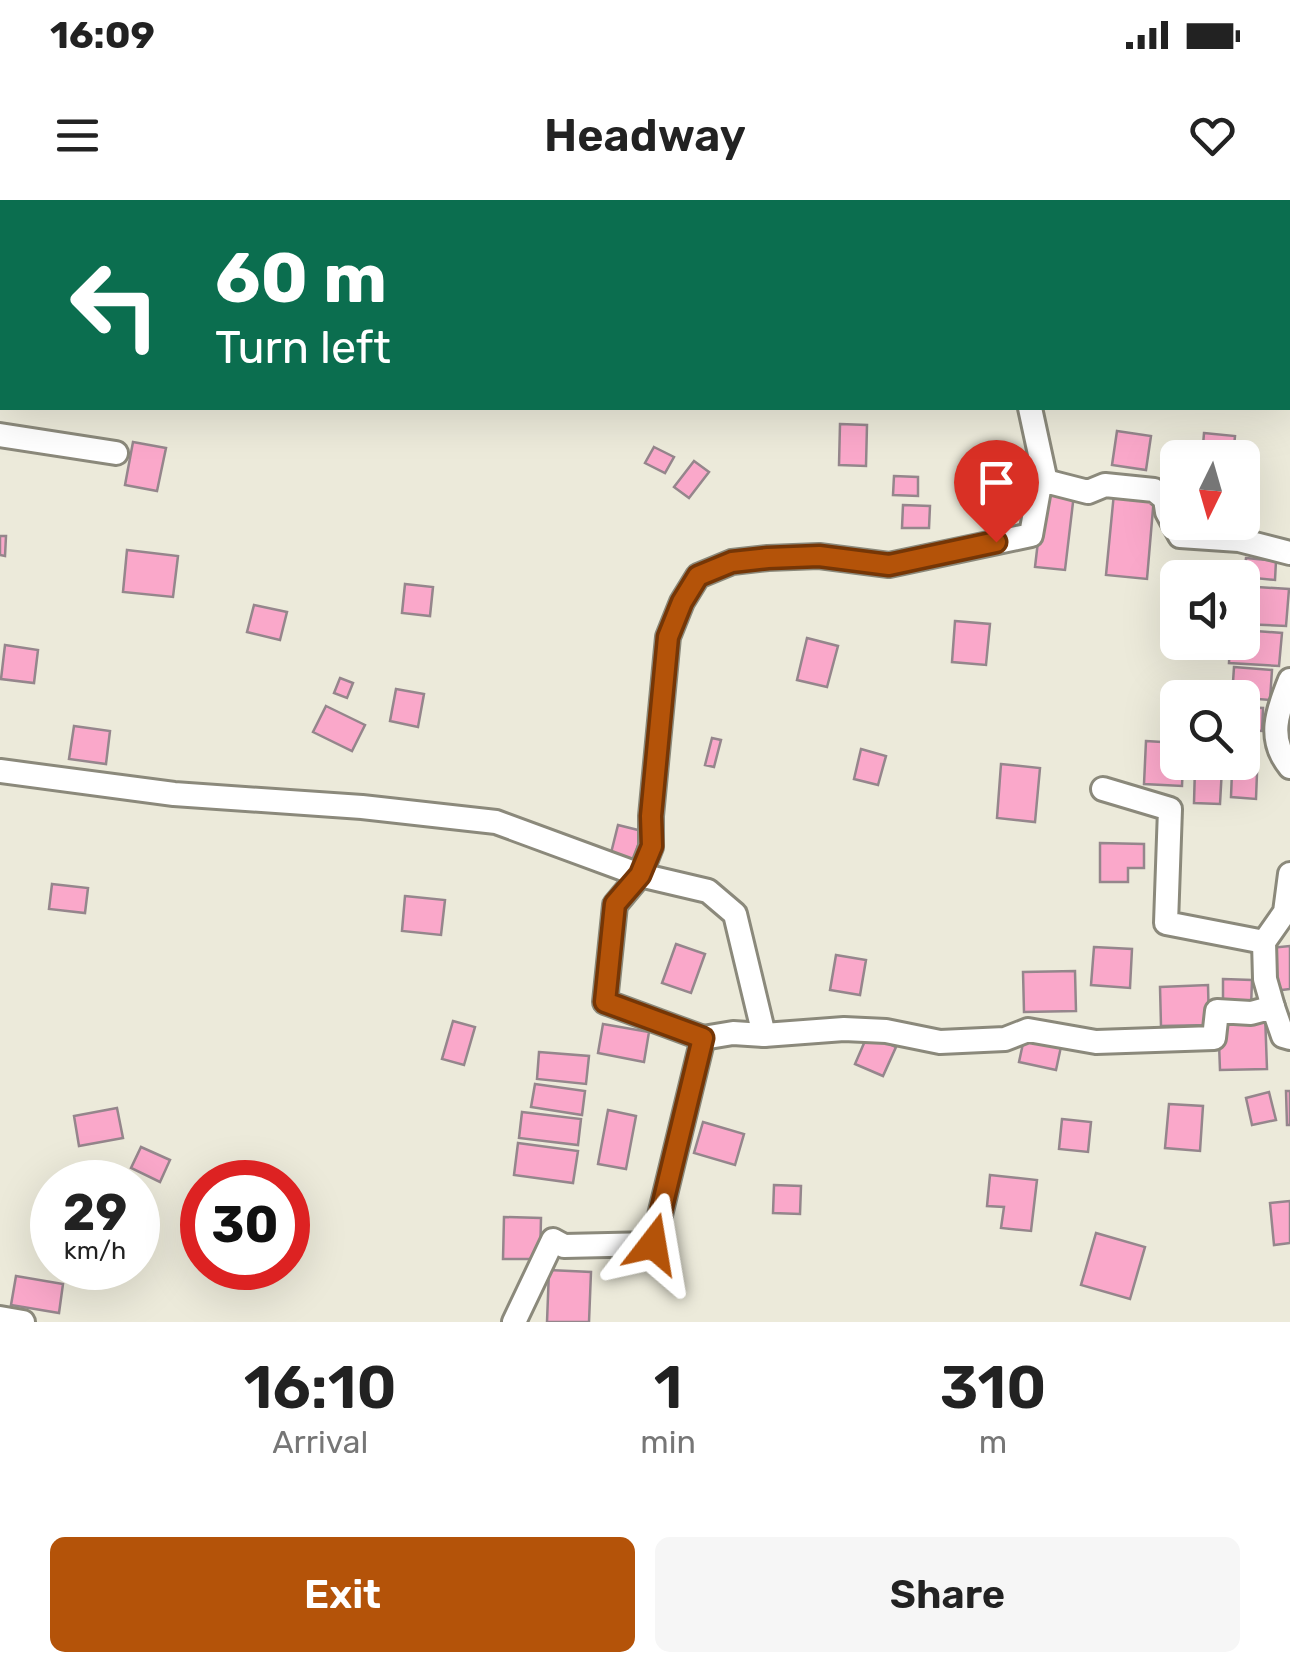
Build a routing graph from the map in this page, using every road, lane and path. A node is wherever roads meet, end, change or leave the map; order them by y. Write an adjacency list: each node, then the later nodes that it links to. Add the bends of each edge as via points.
1 (1030, 410): 4 (street)
2 (0, 435): 3 (street)
3 (116, 454)
4 (1046, 482): 5 (street, via 1088,492 1105,485 1154,490 1165,499 1180,536 1239,540); 11 (street, via 1040,484 1030,535 889,565 768,558 732,562 698,576 668,637 652,846)
5 (1290, 553)
6 (1288, 692): 7 (street, via 1276,725 1277,750)
7 (1290, 767)
8 (0, 771): 11 (street, via 174,794 496,822)
9 (1103, 789): 12 (street, via 1170,810 1166,922)
10 (1290, 874): 12 (street, via 1284,912)
11 (640, 875): 14 (street, via 708,891 734,914); 15 (street, via 615,904 605,1002)
12 (1264, 942): 13 (street)
13 (1274, 1007): 14 (street, via 1217,1012 1214,1038 1096,1042 1028,1030 1005,1039 940,1042 886,1031); 16 (street, via 1283,1036)
14 (764, 1035): 15 (street)
15 (703, 1038): 19 (street, via 653,1244 564,1246 553,1240)
16 (1290, 1038)
17 (0, 1318): 18 (street)
18 (24, 1322)
19 (514, 1322)

